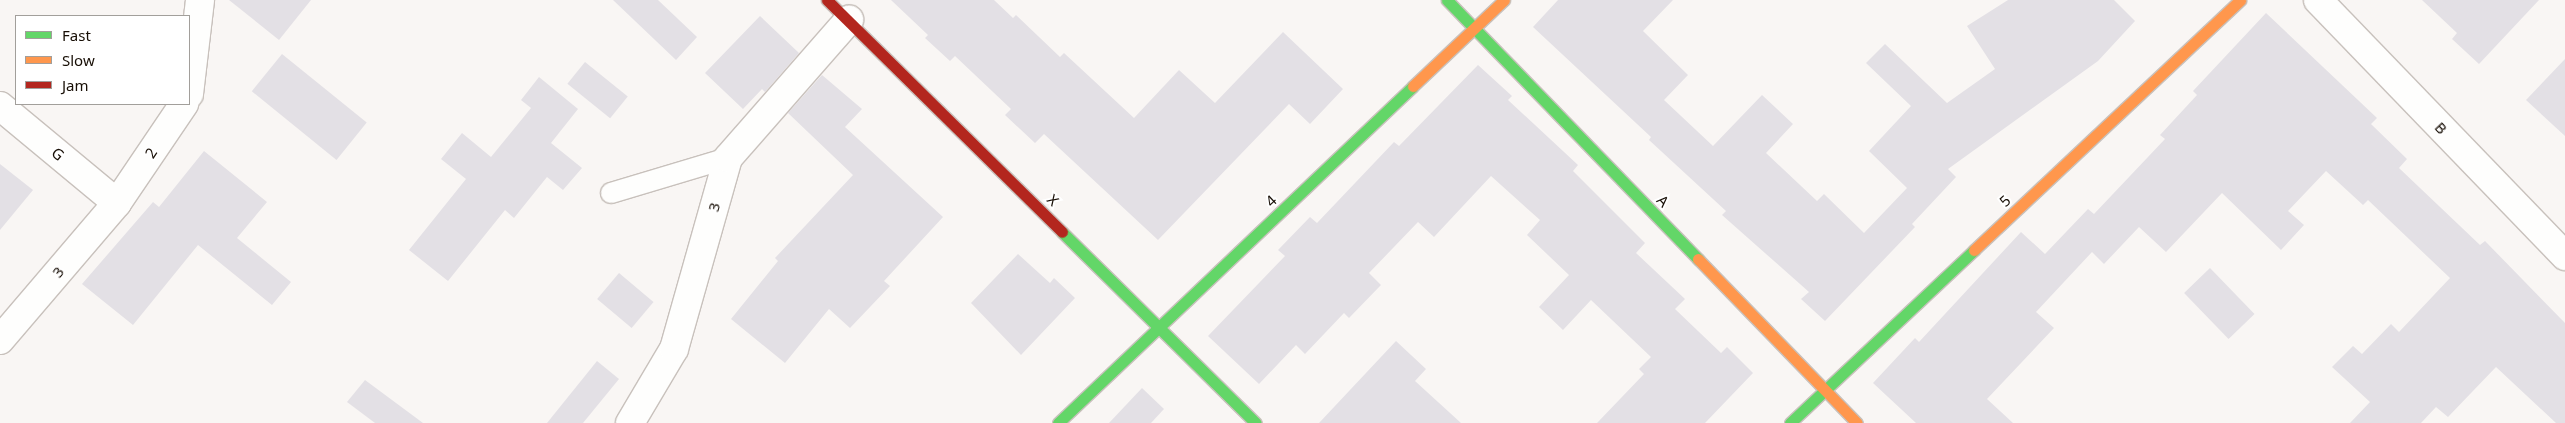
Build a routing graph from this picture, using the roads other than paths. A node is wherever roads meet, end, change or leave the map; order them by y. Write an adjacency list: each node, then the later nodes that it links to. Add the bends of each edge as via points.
1 (200, 0): 9 (street)
2 (827, 0): 7 (street, X)
3 (1447, 0): 8 (street, A)
4 (1504, 0): 8 (street, 4)
5 (2240, 0): 18 (street, 5)
6 (2318, 0): 15 (street, B)
7 (849, 20): 12 (street, 3); 16 (street, X)
8 (1475, 30): 16 (street, 4); 18 (street, A)
9 (190, 85)
10 (183, 105): 14 (street, 2)
11 (0, 106): 14 (street, G)
12 (728, 158): 13 (lane); 19 (street, 3, via 674,350)
13 (611, 193)
14 (117, 203): 17 (street, 3)
15 (2565, 256)
16 (1160, 327): 20 (street, 4); 21 (street, X)
17 (0, 340)
18 (1826, 390): 22 (street, 5); 23 (street, A)
19 (630, 423)
20 (1058, 423)
21 (1256, 423)
22 (1790, 423)
23 (1857, 423)

